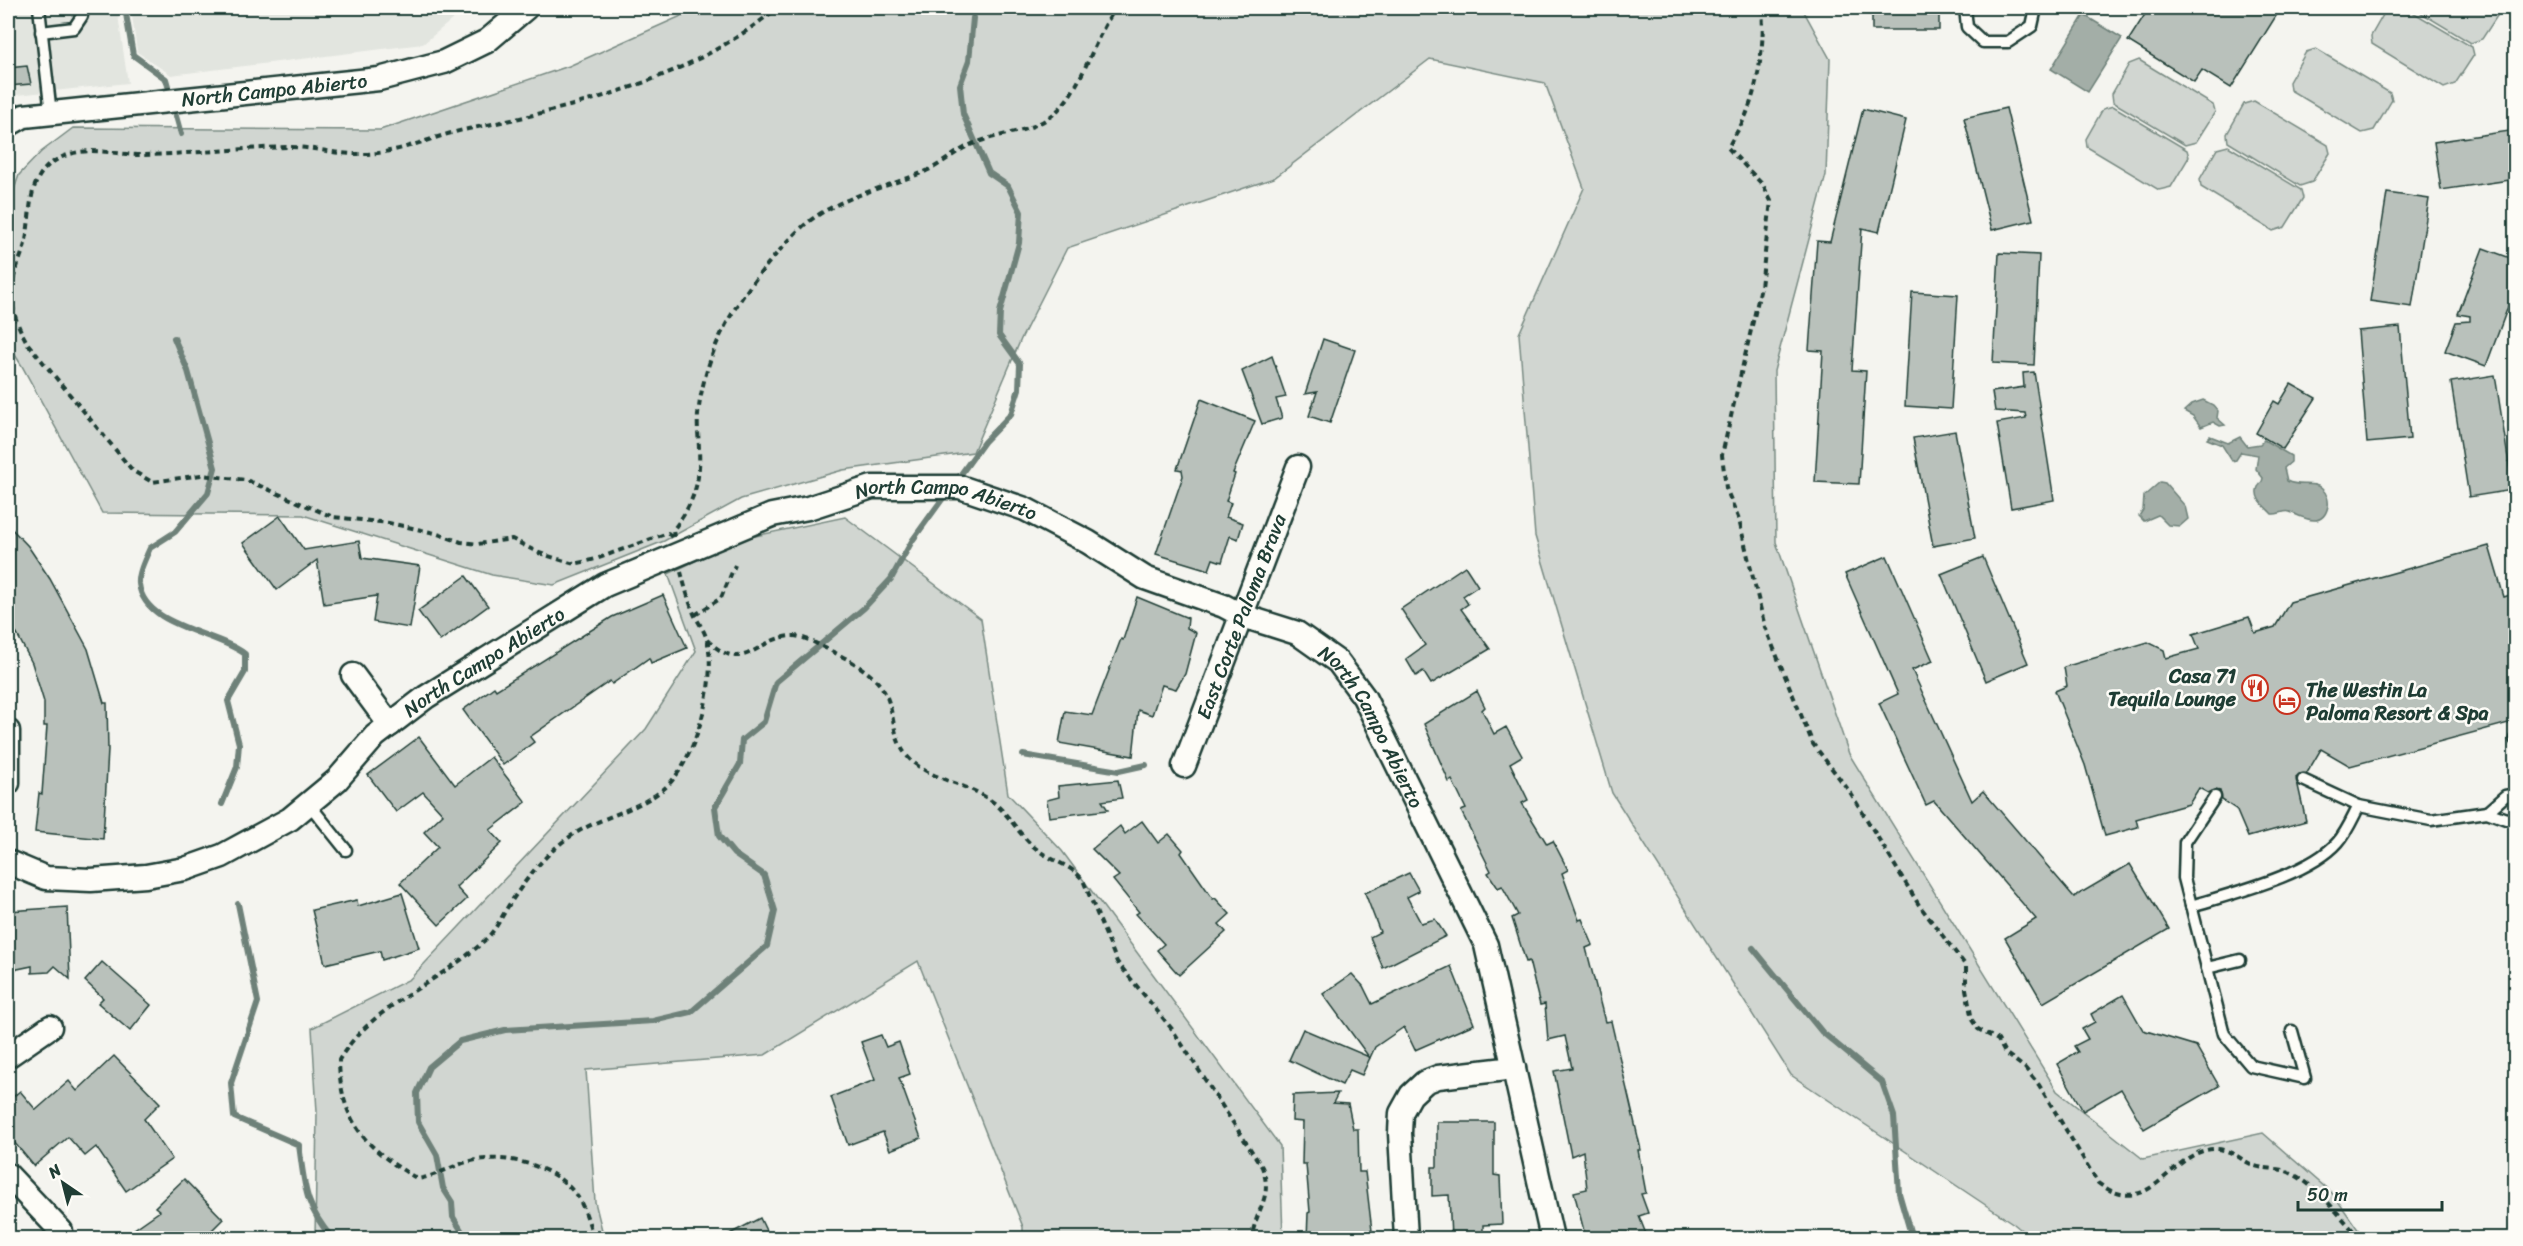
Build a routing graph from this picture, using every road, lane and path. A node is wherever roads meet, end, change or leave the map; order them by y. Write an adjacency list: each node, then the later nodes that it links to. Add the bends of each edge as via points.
1 (39, 8): 9 (lane)
2 (526, 8): 10 (street, North Campo Abierto, via 487,41 444,62 379,79)
3 (777, 8): 4 (path, via 723,45 649,81 579,104 469,129 407,148 362,154 289,147 138,155 98,149 60,158 41,173 34,187 12,293 18,326 28,344 133,471 152,482 225,476 255,483 333,517 389,523 461,542 512,539 574,564 668,532 674,540 673,530 686,516 697,489 698,415 715,343 736,307 775,256 810,221 852,197 925,172 975,142 1039,124 1058,110 1074,88)
4 (1116, 8)
5 (1762, 8): 45 (path, via 1758,71 1746,115 1728,148 1763,185 1772,201 1761,287 1725,437 1722,472 1739,520 1765,627 1809,735 1850,792 1919,905 1966,966 1972,1020 1978,1029 1998,1040 2005,1053 2039,1085 2098,1183 2112,1194 2134,1195 2155,1185 2194,1156 2212,1149 2225,1150 2254,1165 2298,1177)
6 (1965, 8): 7 (lane, via 1967,27 1983,42 2008,42 2031,26)
7 (2036, 8)
8 (82, 16): 9 (lane, via 74,28)
9 (41, 32): 10 (lane)
10 (51, 114): 11 (street, North Campo Abierto)
11 (12, 120)
12 (1298, 467): 16 (street, East Corte Paloma Brava)
13 (735, 565): 15 (path, via 721,598)
14 (680, 570): 15 (path)
15 (695, 615): 17 (path)
16 (1243, 616): 19 (street, North Campo Abierto, via 1145,578 1025,509 960,487 872,488 772,515 605,585 426,697); 21 (street, East Corte Paloma Brava); 38 (street, North Campo Abierto, via 1297,633 1338,662 1364,697 1486,945)
17 (707, 639): 41 (path, via 709,696 677,774 663,790 644,802 584,829 550,853 531,873 486,938 446,972 424,982 361,1029 339,1060 351,1120 370,1148 418,1179 478,1160 497,1159 543,1169 578,1198); 42 (path, via 732,657 795,636 856,665 884,691 895,738 914,763 989,799 1039,851 1075,870 1083,880 1117,962 1172,1029 1262,1167 1268,1191 1254,1223)
18 (353, 675): 19 (street)
19 (390, 725): 26 (street, North Campo Abierto)
20 (8, 731): 23 (street)
21 (1184, 766)
22 (2303, 780): 27 (lane)
23 (8, 783)
24 (2516, 794): 28 (lane, via 2505,796)
25 (2215, 796): 32 (lane, via 2185,842 2184,878)
26 (309, 804): 30 (lane); 31 (street, North Campo Abierto, via 290,819 222,856 184,869 92,880 46,878)
27 (2359, 806): 28 (lane, via 2431,820); 32 (lane, via 2339,841 2318,859 2262,884)
28 (2487, 812): 29 (lane, via 2506,819)
29 (2516, 817)
30 (346, 850)
31 (8, 862)
32 (2191, 906): 34 (lane)
33 (2240, 960): 34 (lane)
34 (2207, 968): 36 (lane, via 2224,1034 2251,1066 2305,1078)
35 (50, 1027): 37 (street)
36 (2292, 1031)
37 (8, 1056)
38 (1514, 1068): 43 (street, via 1438,1077 1406,1090 1400,1133); 44 (street, North Campo Abierto)
39 (8, 1175): 40 (street)
40 (61, 1231)
41 (593, 1239)
42 (1252, 1239)
43 (1406, 1239)
44 (1552, 1239)
45 (2360, 1239)

